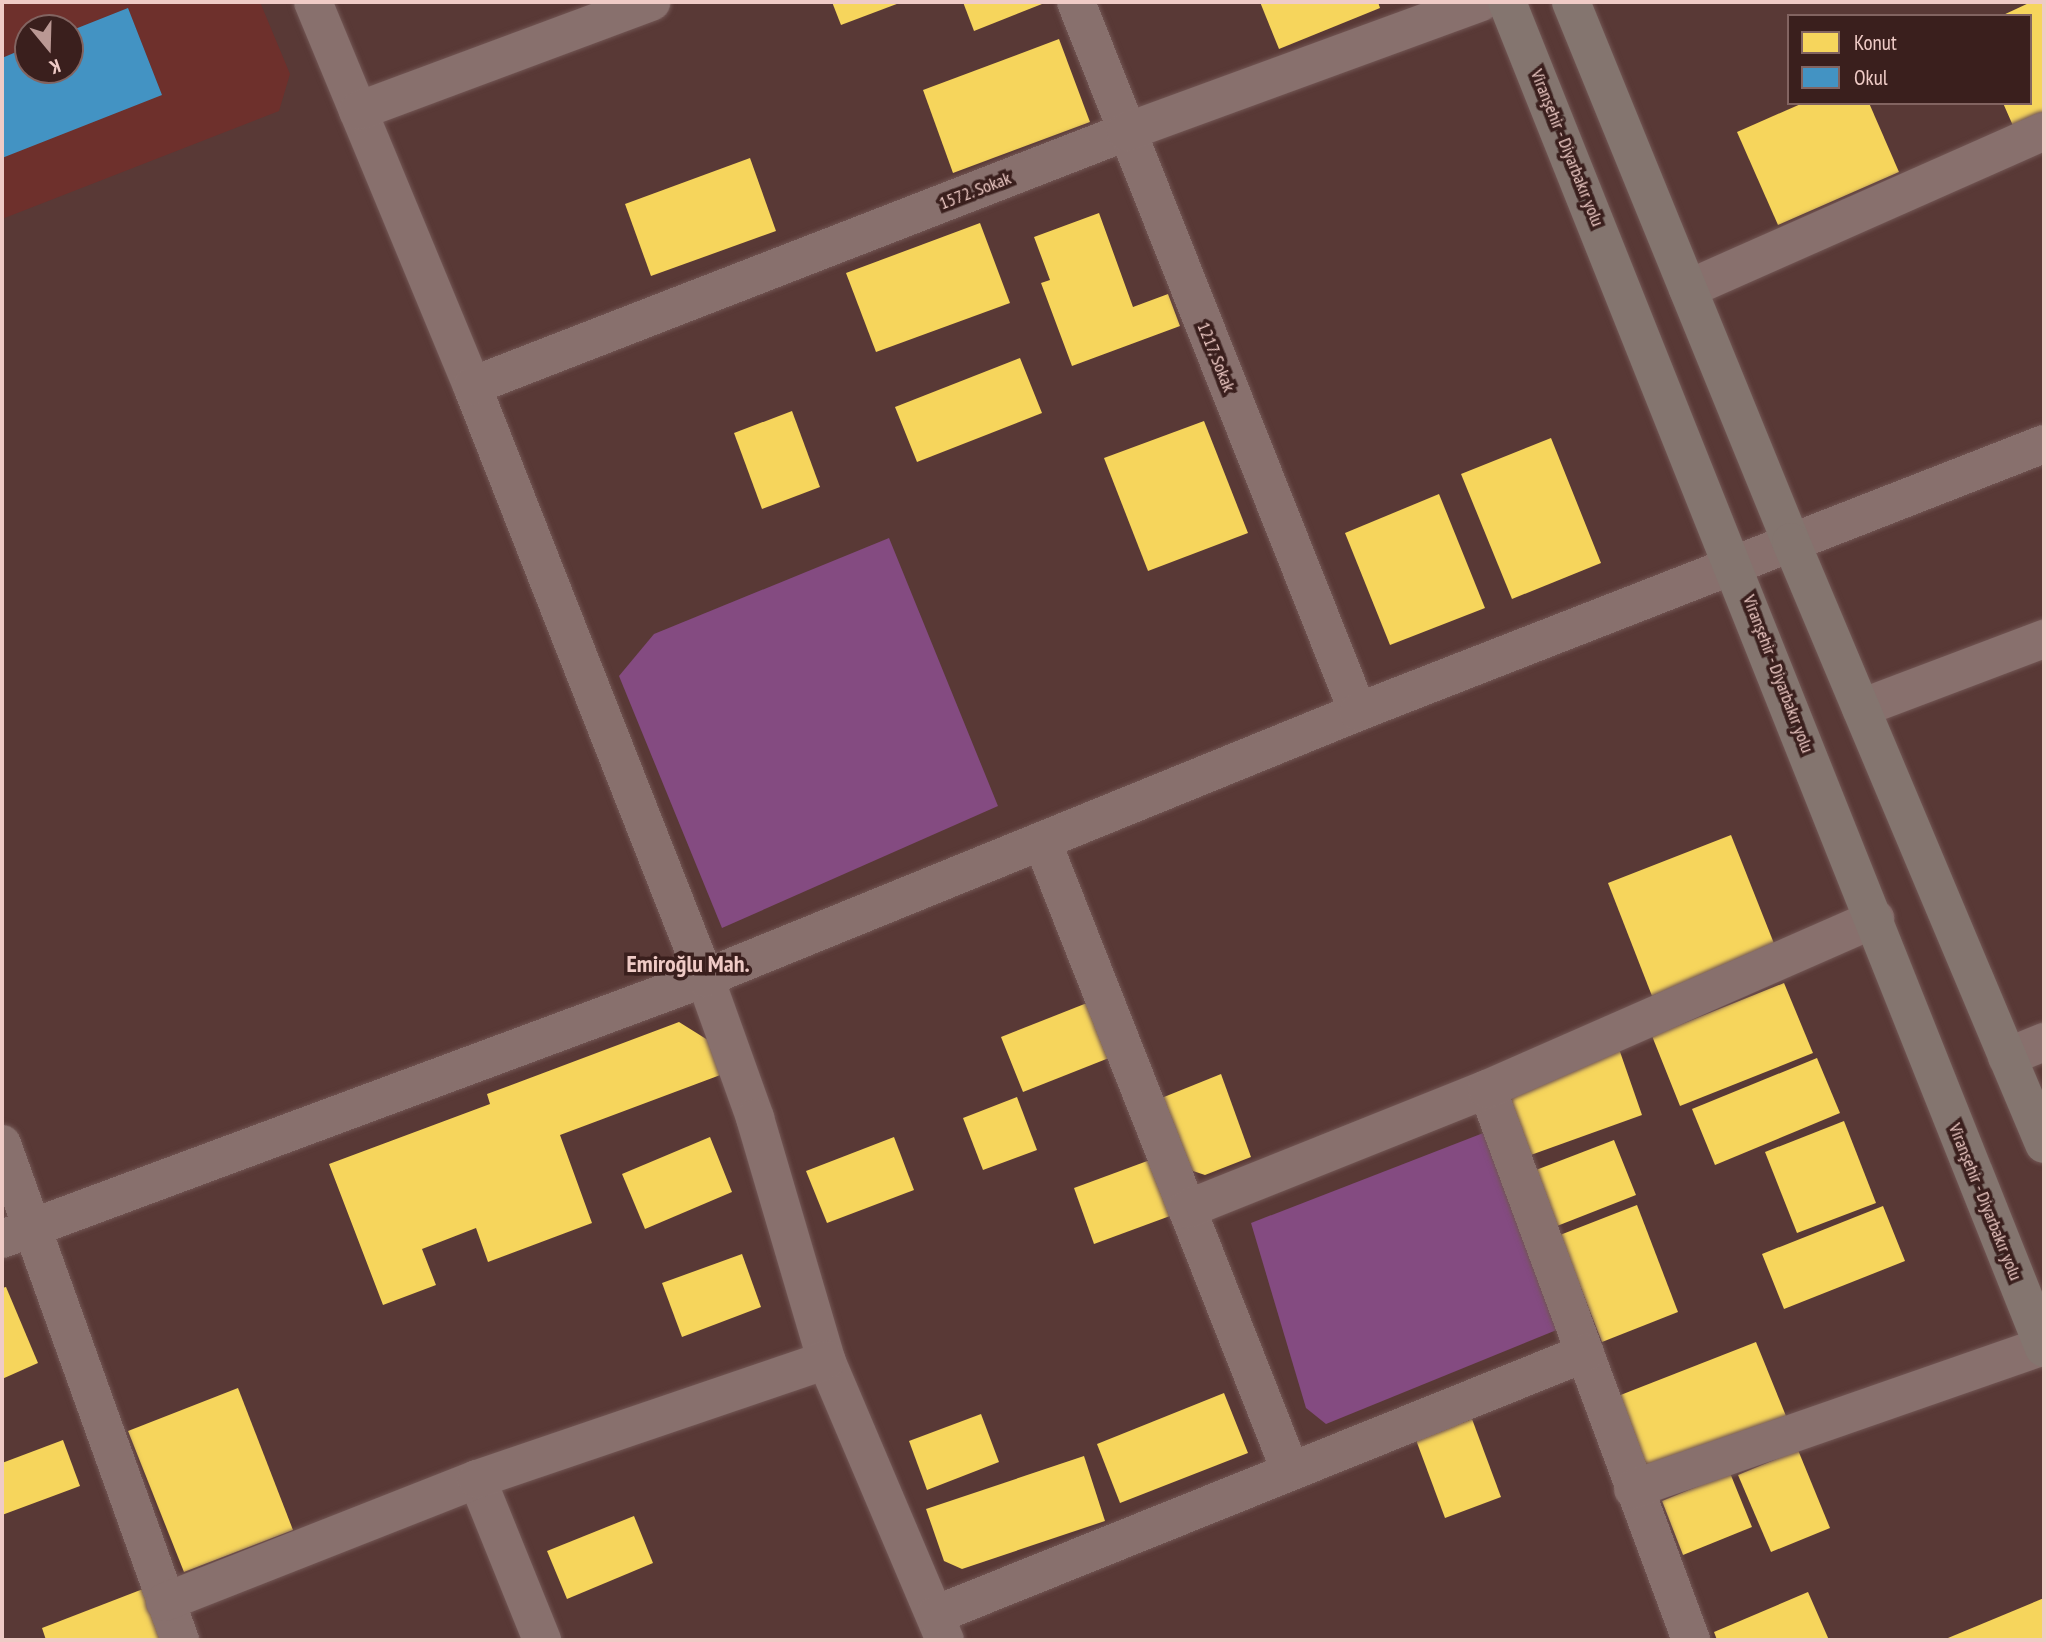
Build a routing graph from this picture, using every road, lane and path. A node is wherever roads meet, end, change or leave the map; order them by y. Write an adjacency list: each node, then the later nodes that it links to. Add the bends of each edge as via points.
1 (313, 2): 7 (street)
2 (647, 2): 7 (street)
3 (1076, 2): 9 (street, 1217. Sokak)
4 (1481, 2): 9 (street, 1572. Sokak)
5 (1507, 2): 14 (main road, Viranşehir - Diyarbakır yolu)
6 (1572, 2): 10 (main road)
7 (358, 111): 11 (street)
8 (2044, 131): 10 (street)
9 (1126, 132): 11 (street, 1572. Sokak); 17 (street, 1217. Sokak)
10 (1688, 289): 13 (main road)
11 (472, 386): 20 (street)
12 (2044, 444): 13 (street)
13 (1791, 542): 14 (street); 16 (main road)
14 (1735, 564): 17 (street); 19 (main road, Viranşehir - Diyarbakır yolu)
15 (2044, 639): 16 (street)
16 (1861, 708): 22 (main road)
17 (1357, 712): 18 (street)
18 (1042, 841): 20 (street); 26 (street)
19 (1875, 919): 23 (street); 28 (main road, Viranşehir - Diyarbakır yolu)
20 (705, 978): 27 (street); 30 (street, via 755,1118)
21 (2044, 1042): 22 (street)
22 (2007, 1057): 25 (main road)
23 (1487, 1089): 26 (street); 29 (street)
24 (2, 1144): 27 (street)
25 (2044, 1144)
26 (1187, 1209): 31 (street)
27 (18, 1233): 34 (street)
28 (2044, 1347): 33 (street)
29 (1585, 1353): 31 (street); 33 (street)
30 (826, 1360): 32 (street); 35 (street)
31 (1290, 1470): 35 (street)
32 (477, 1479): 34 (street); 37 (street)
33 (1633, 1489): 38 (street)
34 (165, 1602): 36 (street)
35 (940, 1628)
36 (180, 1640)
37 (542, 1640)
38 (1691, 1640)

